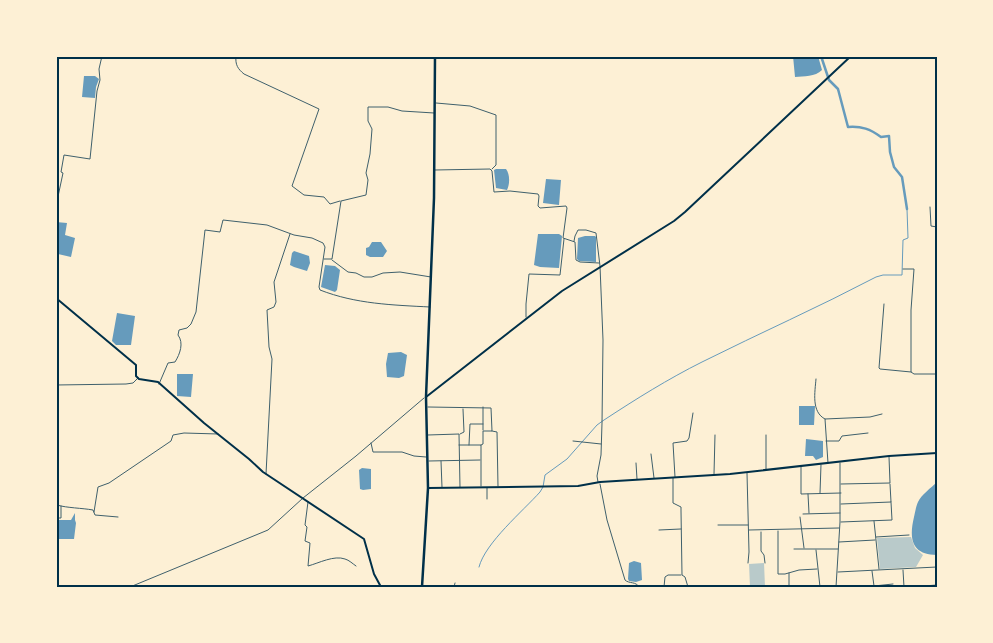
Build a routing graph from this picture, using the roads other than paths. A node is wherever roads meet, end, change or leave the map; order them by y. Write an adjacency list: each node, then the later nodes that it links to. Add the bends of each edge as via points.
1 (102, 56): 12 (street, via 90,159 64,155 61,172 64,173)
2 (106, 56): 3 (street)
3 (124, 56)
4 (236, 56): 11 (street, via 238,68 244,74 319,109 292,186 304,195 324,197 330,204)
5 (435, 56): 7 (highway)
6 (852, 56): 21 (main road, via 685,212)
7 (434, 103): 8 (highway); 10 (street, via 470,106 496,115 497,158 496,166)
8 (434, 113): 9 (highway); 11 (street, via 368,107 368,121 372,128 366,195)
9 (435, 170): 10 (street); 23 (highway)
10 (491, 170): 16 (street, via 494,192 538,194 539,207 568,207)
11 (341, 201): 19 (street)
12 (56, 206)
13 (930, 207): 14 (street, via 931,226)
14 (937, 227)
15 (290, 233): 18 (street, via 325,245); 32 (street, via 267,225 223,220 220,232 205,230 196,312 187,328 178,333 180,353 175,362 168,363); 71 (street, via 274,282 276,302 267,310 272,359)
16 (564, 238): 17 (street); 27 (street, via 560,275 529,274)
17 (574, 242): 20 (street, via 578,262); 20 (street, via 578,230 596,233)
18 (324, 259): 19 (street); 26 (street, via 320,290 365,302)
19 (332, 260): 23 (street, via 348,272 364,277 400,272)
20 (599, 263): 21 (street)
21 (600, 266): 27 (main road); 53 (street, via 603,340)
22 (903, 269): 28 (street, via 914,269)
23 (432, 277): 26 (highway)
24 (56, 298): 30 (main road, via 136,365)
25 (884, 304): 28 (street, via 879,368)
26 (430, 307): 34 (highway)
27 (526, 317): 34 (main road)
28 (911, 372): 29 (street)
29 (937, 374)
30 (138, 378): 32 (main road); 33 (street, via 126,384)
31 (816, 379): 40 (street, via 816,407)
32 (159, 384): 45 (main road)
33 (56, 385)
34 (426, 397): 35 (highway); 52 (street)
35 (426, 407): 36 (street); 47 (highway)
36 (463, 407): 37 (street); 46 (street, via 464,432)
37 (483, 407): 41 (street); 43 (street, via 491,409)
38 (693, 412): 73 (street, via 687,441 673,442)
39 (882, 414): 40 (street)
40 (825, 419): 51 (street)
41 (483, 424): 42 (street); 55 (street, via 470,424)
42 (483, 431): 43 (street); 56 (street)
43 (492, 431): 81 (street, via 497,432)
44 (868, 433): 51 (street)
45 (219, 434): 71 (main road); 95 (street, via 174,435 171,441 98,487)
46 (459, 434): 47 (street); 54 (street)
47 (426, 435): 60 (highway)
48 (715, 435): 72 (street)
49 (766, 435): 69 (street)
50 (573, 441): 53 (street)
51 (826, 441): 66 (street)
52 (371, 443): 60 (street, via 373,452 402,452); 88 (street)
53 (601, 444): 76 (street)
54 (459, 445): 55 (street); 62 (street)
55 (469, 445): 56 (street)
56 (481, 445): 63 (street)
57 (937, 453): 59 (main road)
58 (651, 454): 74 (street)
59 (889, 456): 64 (main road); 77 (street)
60 (427, 459): 61 (street); 82 (highway)
61 (441, 460): 62 (street); 83 (street)
62 (460, 460): 63 (street); 84 (street)
63 (481, 460): 79 (street)
64 (840, 462): 66 (main road); 78 (street)
65 (636, 463): 75 (street)
66 (828, 463): 67 (main road)
67 (820, 464): 68 (main road); 86 (street)
68 (801, 466): 69 (main road); 85 (street, via 800,492)
69 (766, 469): 70 (main road)
70 (747, 472): 72 (main road); 105 (street)
71 (266, 475): 88 (main road)
72 (714, 475): 73 (main road)
73 (674, 478): 74 (main road); 107 (street, via 673,502 681,509)
74 (654, 479): 75 (main road)
75 (637, 480): 76 (main road)
76 (599, 482): 81 (main road, via 578,486); 138 (street, via 626,581)
77 (890, 483): 78 (street); 92 (street)
78 (841, 484): 87 (street)
79 (481, 487): 80 (main road); 84 (main road)
80 (487, 487): 81 (main road); 89 (street)
81 (498, 487)
82 (428, 488): 83 (main road); 136 (highway)
83 (442, 488): 84 (main road)
84 (460, 488)
85 (808, 494): 86 (street); 98 (street)
86 (820, 494): 87 (street)
87 (841, 494): 93 (street)
88 (303, 498): 90 (main road); 134 (street, via 268,530)
89 (487, 499)
90 (308, 501): 122 (street, via 305,541 310,543 308,566 328,559 346,558); 135 (main road, via 364,539)
91 (56, 502): 94 (street)
92 (891, 502): 93 (street); 102 (street, via 892,520)
93 (841, 504): 96 (street)
94 (61, 506): 95 (street); 101 (street, via 61,518)
95 (94, 512): 99 (street, via 95,515)
96 (840, 513): 98 (street); 103 (street)
97 (803, 514): 98 (street)
98 (809, 514)
99 (118, 517)
100 (800, 517): 108 (street)
101 (56, 518)
102 (874, 521): 103 (street); 114 (street)
103 (840, 522): 106 (street)
104 (718, 525): 105 (street)
105 (749, 525): 110 (street)
106 (840, 528): 108 (street); 115 (street)
107 (682, 529): 109 (street); 130 (street)
108 (801, 529): 112 (street); 117 (street)
109 (659, 530)
110 (749, 530): 111 (street); 120 (street)
111 (761, 531): 112 (street); 121 (street, via 761,552)
112 (778, 531): 129 (street, via 777,573)
113 (909, 535): 114 (street)
114 (876, 538): 115 (street); 127 (street)
115 (839, 542): 119 (street)
116 (794, 549): 117 (street)
117 (804, 549): 118 (street)
118 (816, 549): 119 (street); 124 (street)
119 (838, 549): 128 (street)
120 (748, 563)
121 (765, 563)
122 (356, 566)
123 (937, 567): 125 (street)
124 (817, 569): 129 (street); 142 (street)
125 (903, 569): 127 (street); 144 (street)
126 (872, 570): 127 (street); 128 (street); 132 (street, via 873,585)
127 (879, 570)
128 (837, 572): 143 (street)
129 (789, 573): 141 (street)
130 (682, 575): 139 (street, via 665,577); 140 (street)
131 (455, 583): 137 (street)
132 (893, 584)
133 (937, 585): 145 (street)
134 (130, 587)
135 (381, 587)
136 (422, 587)
137 (454, 587)
138 (640, 587)
139 (664, 587)
140 (688, 587)
141 (789, 587)
142 (820, 587)
143 (836, 587)
144 (904, 587)
145 (910, 587)

